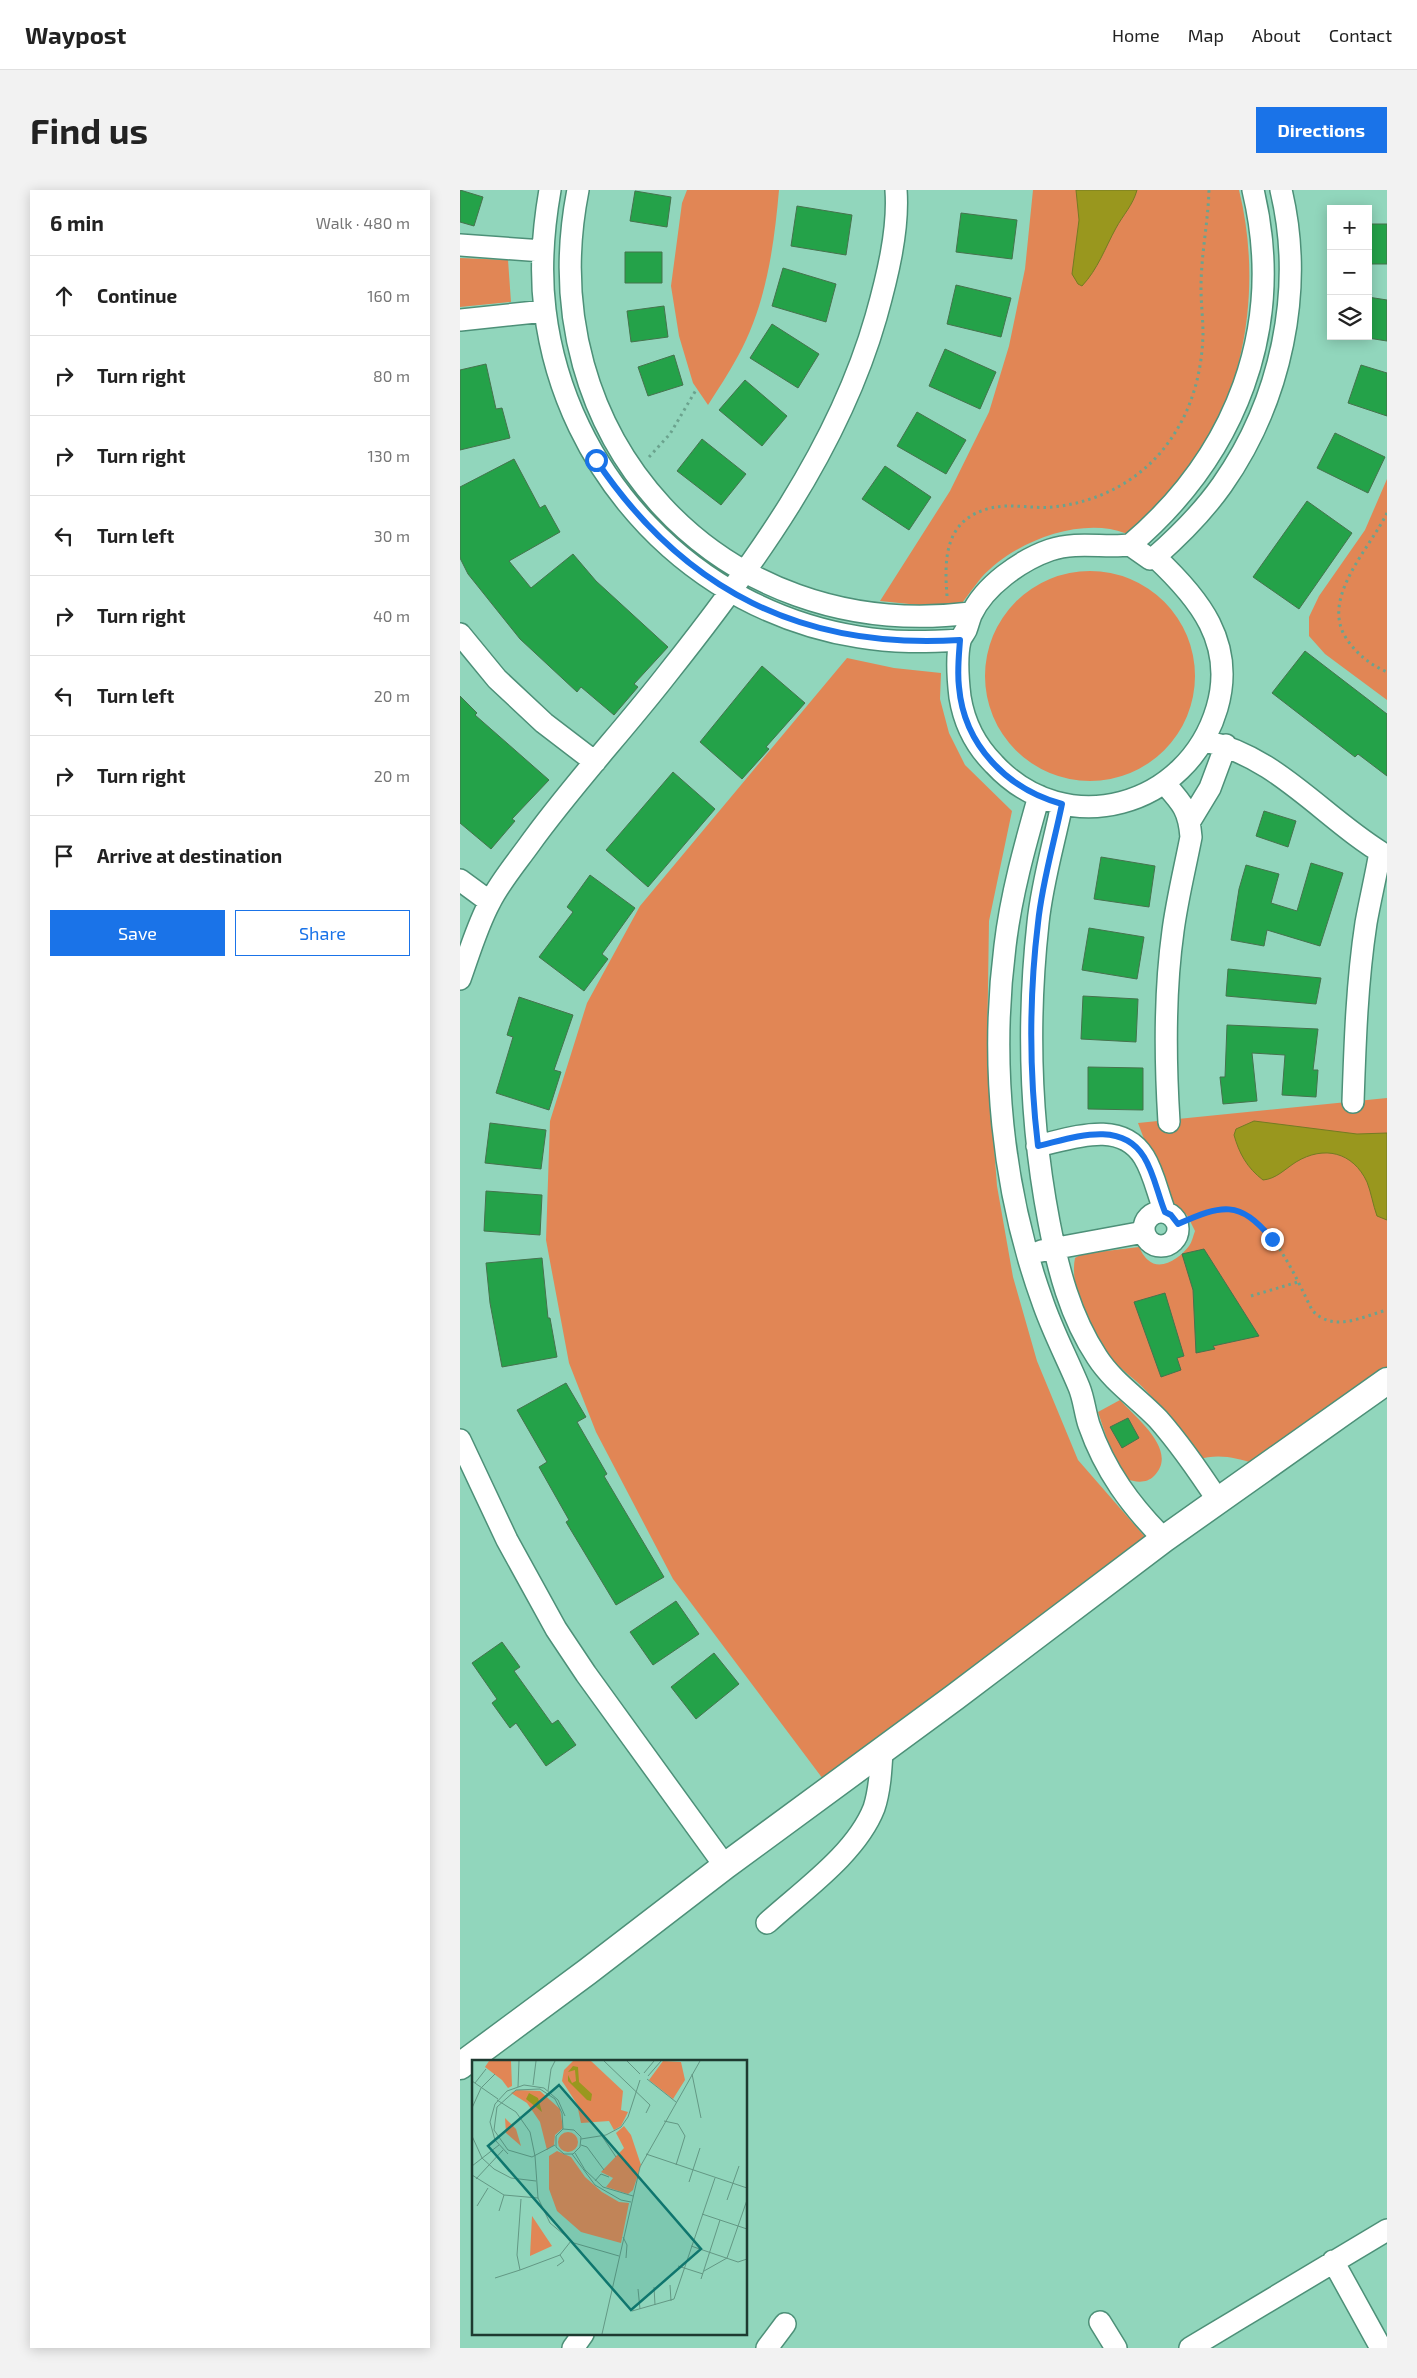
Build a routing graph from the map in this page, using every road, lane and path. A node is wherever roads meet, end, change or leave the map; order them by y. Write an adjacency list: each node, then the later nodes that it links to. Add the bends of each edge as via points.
1 (550, 190): 8 (street)
2 (578, 190): 9 (street)
3 (896, 190): 18 (street, via 889,271 866,352 836,424)
4 (1209, 190): 21 (path, via 1201,288 1202,363 1197,386 1166,446 1140,473 1114,491 1080,502 1051,507 991,508 971,516 956,530 948,546 945,566)
5 (1253, 190): 16 (street, via 1261,238 1262,301 1251,364 1241,394 1217,444 1196,477 1160,519)
6 (1281, 190): 17 (street, via 1288,233 1289,299 1285,332 1268,396 1240,457 1222,484 1185,529)
7 (460, 245): 8 (street)
8 (542, 251): 10 (street)
9 (569, 280): 10 (street); 14 (street, via 578,348 587,380 615,442)
10 (543, 281): 11 (street)
11 (545, 311): 12 (street); 19 (street, via 552,350 568,403 596,460 633,512 655,535 704,575)
12 (460, 320)
13 (696, 390): 14 (path, via 670,434)
14 (633, 470): 18 (street, via 684,527)
15 (1387, 512): 24 (path, via 1344,586 1338,618 1342,633 1356,652)
16 (1130, 545): 17 (street, via 1150,559); 20 (street, via 1072,545 1031,558 996,582)
17 (1155, 557): 25 (street, via 1192,594 1212,627 1218,646 1221,666 1218,704)
18 (746, 572): 19 (street); 21 (street, via 786,592 829,606 888,616)
19 (731, 592): 23 (street, via 761,608 826,631 892,642); 27 (street)
20 (971, 614): 21 (street); 23 (street)
21 (948, 616)
22 (460, 634): 27 (street, via 498,679 544,723)
23 (960, 640): 29 (street, via 960,695 976,741 1001,772)
24 (1387, 672)
25 (1204, 741): 26 (street); 28 (street, via 1193,757)
26 (1226, 745): 31 (street, via 1210,788); 32 (street, via 1272,770)
27 (595, 762): 34 (street, via 559,804)
28 (1164, 784): 30 (street, via 1149,793 1115,804 1098,807); 31 (street, via 1181,802)
29 (1038, 796): 30 (street); 42 (street, via 1018,870 1005,946 999,1023 1001,1101 1008,1158)
30 (1062, 804): 38 (street, via 1038,921 1032,998 1031,1069)
31 (1190, 821): 37 (street, via 1191,837 1173,932 1166,1013)
32 (1384, 854): 36 (street, via 1366,924 1355,1036)
33 (460, 880): 34 (street)
34 (490, 902): 35 (street)
35 (460, 979)
36 (1353, 1102)
37 (1170, 1122)
38 (1038, 1146): 39 (street, via 1093,1134 1124,1137 1135,1144 1145,1158); 41 (street)
39 (1171, 1218): 40 (street, via 1152,1214 1147,1219); 40 (street, via 1176,1238 1164,1246 1151,1243); 43 (path, via 1222,1208 1239,1211 1259,1223)
40 (1144, 1232): 41 (street)
41 (1054, 1248): 42 (street); 46 (street, via 1071,1308)
42 (1027, 1253): 48 (street, via 1059,1345)
43 (1298, 1282): 44 (path); 45 (path, via 1312,1310 1331,1323)
44 (1251, 1296)
45 (1387, 1310)
46 (1108, 1373): 48 (street); 50 (street, via 1158,1420)
47 (1387, 1381): 50 (street)
48 (1080, 1389): 51 (street, via 1088,1423 1110,1471 1140,1514)
49 (460, 1440): 53 (street, via 507,1540 556,1629)
50 (1219, 1502): 51 (street)
51 (1164, 1539): 52 (street)
52 (882, 1750): 53 (street); 54 (street, via 874,1808 860,1833 817,1879)
53 (725, 1866): 55 (street)
54 (767, 1923)
55 (460, 2066)
56 (1387, 2230): 57 (street)
57 (1333, 2261): 64 (street); 65 (street)
58 (1100, 2322): 63 (street)
59 (785, 2324): 62 (street)
60 (582, 2336): 61 (street)
61 (574, 2348)
62 (767, 2348)
63 (1116, 2348)
64 (1190, 2348)
65 (1381, 2348)

